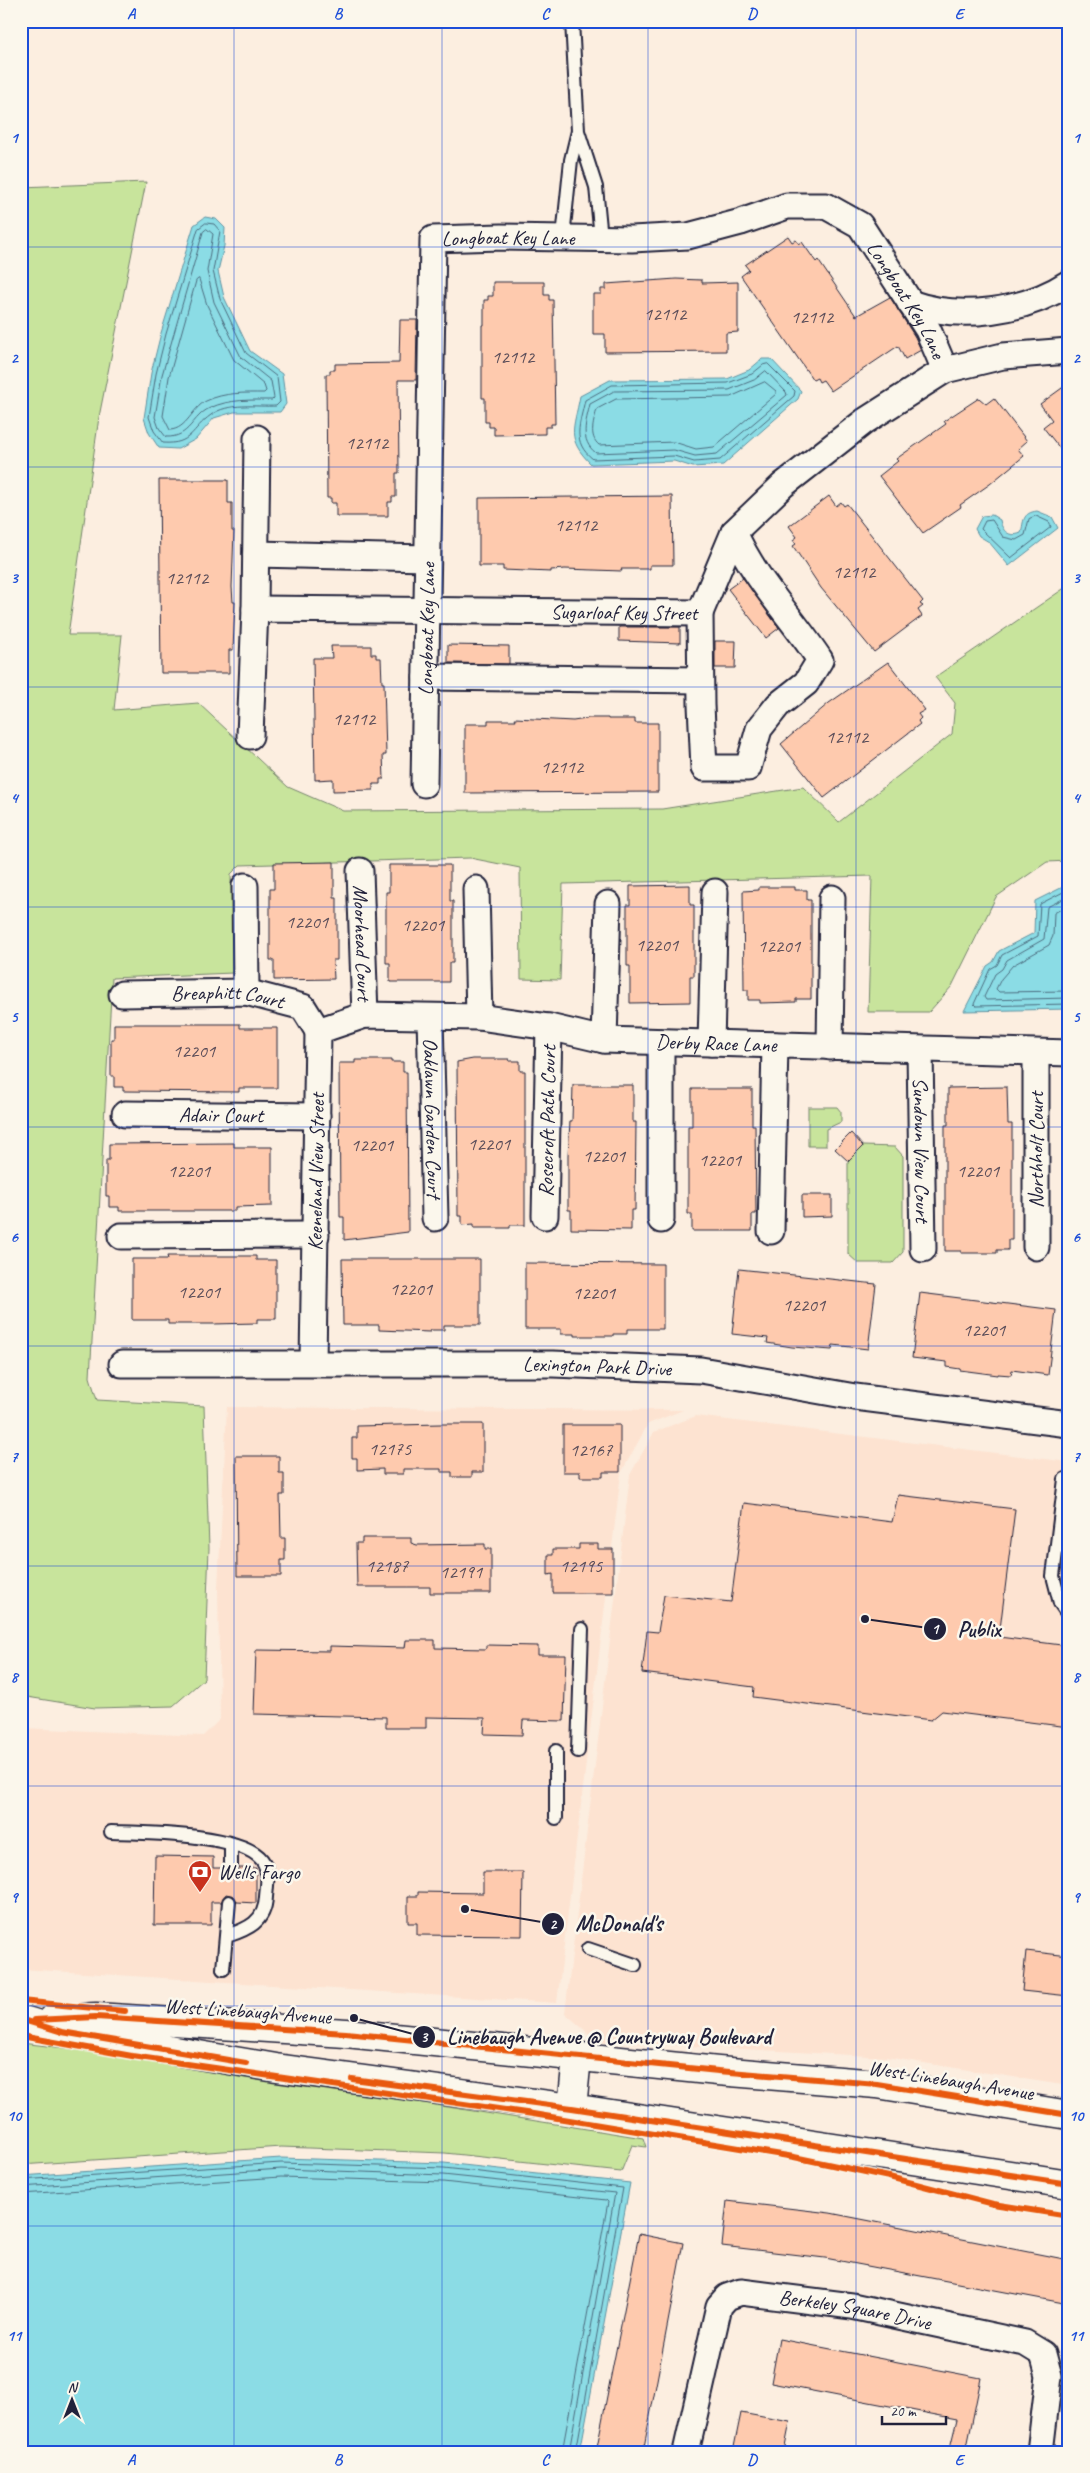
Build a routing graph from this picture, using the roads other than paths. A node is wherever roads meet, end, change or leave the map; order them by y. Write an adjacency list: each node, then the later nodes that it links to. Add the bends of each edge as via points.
1 (572, 21): 2 (lane)
2 (578, 131): 3 (lane, via 571,160); 4 (lane, via 596,187)
3 (563, 237): 4 (street, Longboat Key Lane); 12 (street, Longboat Key Lane, via 433,239)
4 (601, 238): 6 (street, Longboat Key Lane, via 688,236 787,206 826,206 860,225)
5 (1069, 283): 6 (street, via 1021,305 970,313 930,310)
6 (910, 303): 8 (street, Longboat Key Lane, via 928,330)
7 (1069, 351): 8 (street, Sugarloaf Key Street, via 1003,356)
8 (944, 370): 10 (street, Sugarloaf Key Street, via 865,421 783,485)
9 (257, 438): 11 (street)
10 (734, 532): 15 (street, Sugarloaf Key Street); 17 (street, via 744,555 820,660 806,683 778,705 759,729 748,768 704,768)
11 (256, 554): 12 (street); 13 (street)
12 (427, 558): 14 (street, Longboat Key Lane)
13 (254, 609): 14 (street, Sugarloaf Key Street); 18 (street)
14 (426, 611): 15 (street, Sugarloaf Key Street); 16 (street, Longboat Key Lane)
15 (700, 613): 17 (street)
16 (426, 677): 17 (street); 19 (street, Longboat Key Lane)
17 (700, 680)
18 (250, 736)
19 (424, 784)
20 (360, 871): 28 (street, Moorhead Court)
21 (245, 886): 26 (street)
22 (476, 889): 30 (street)
23 (715, 892): 35 (street)
24 (832, 898): 37 (street)
25 (608, 904): 33 (street)
26 (246, 992): 27 (street, Breaphitt Court); 32 (street, Breaphitt Court, via 303,1007)
27 (122, 994)
28 (365, 1015): 29 (street, Derby Race Lane); 32 (street)
29 (430, 1018): 30 (street, Derby Race Lane); 44 (street, Oaklawn Garden Court)
30 (479, 1018): 31 (street, Derby Race Lane)
31 (549, 1027): 33 (street, Derby Race Lane); 43 (street, Rosecroft Path Court)
32 (318, 1031): 42 (street, Keeneland View Street)
33 (604, 1040): 34 (street, Derby Race Lane)
34 (661, 1042): 35 (street, Derby Race Lane); 45 (street)
35 (711, 1043): 36 (street, Derby Race Lane)
36 (775, 1046): 37 (street, Derby Race Lane); 46 (street)
37 (830, 1047): 38 (street, Derby Race Lane)
38 (920, 1050): 39 (street, Derby Race Lane); 50 (street, Sundown View Court)
39 (1036, 1053): 40 (street, Derby Race Lane); 49 (street, Northholt Court)
40 (1069, 1053)
41 (125, 1114): 42 (street, Adair Court)
42 (317, 1116): 47 (street, Keeneland View Street)
43 (545, 1216)
44 (435, 1218)
45 (661, 1220)
46 (771, 1231)
47 (316, 1235): 48 (street); 51 (street, Keeneland View Street)
48 (121, 1236)
49 (1036, 1247)
50 (923, 1249)
51 (313, 1363): 52 (street, Lexington Park Drive); 53 (street, Lexington Park Drive, via 552,1364 701,1370 855,1397)
52 (122, 1364)
53 (1069, 1424)
54 (1065, 1479): 55 (lane, via 1053,1576 1060,1603)
55 (1069, 1616)
56 (582, 1629): 58 (lane)
57 (556, 1751): 59 (lane)
58 (578, 1751)
59 (556, 1818)
60 (110, 1832): 61 (lane, via 209,1838)
61 (231, 1844): 62 (lane); 64 (lane, via 260,1858 267,1869 266,1900 263,1914 255,1924)
62 (231, 1868)
63 (229, 1902): 64 (lane)
64 (227, 1936): 67 (lane)
65 (588, 1949): 66 (lane)
66 (635, 1965)
67 (223, 1968)
68 (22, 2020): 69 (main road, West Linebaugh Avenue, via 96,2017 346,2033); 70 (main road, West Linebaugh Avenue, via 62,2032 276,2068)
69 (577, 2058): 70 (main road); 71 (main road, West Linebaugh Avenue, via 877,2084)
70 (572, 2108): 72 (main road, West Linebaugh Avenue)
71 (1069, 2114)
72 (1069, 2184)
73 (686, 2452): 74 (street, Berkeley Square Drive, via 720,2306 727,2297 742,2292 852,2306 1025,2343 1043,2354 1049,2376)
74 (1040, 2452)

